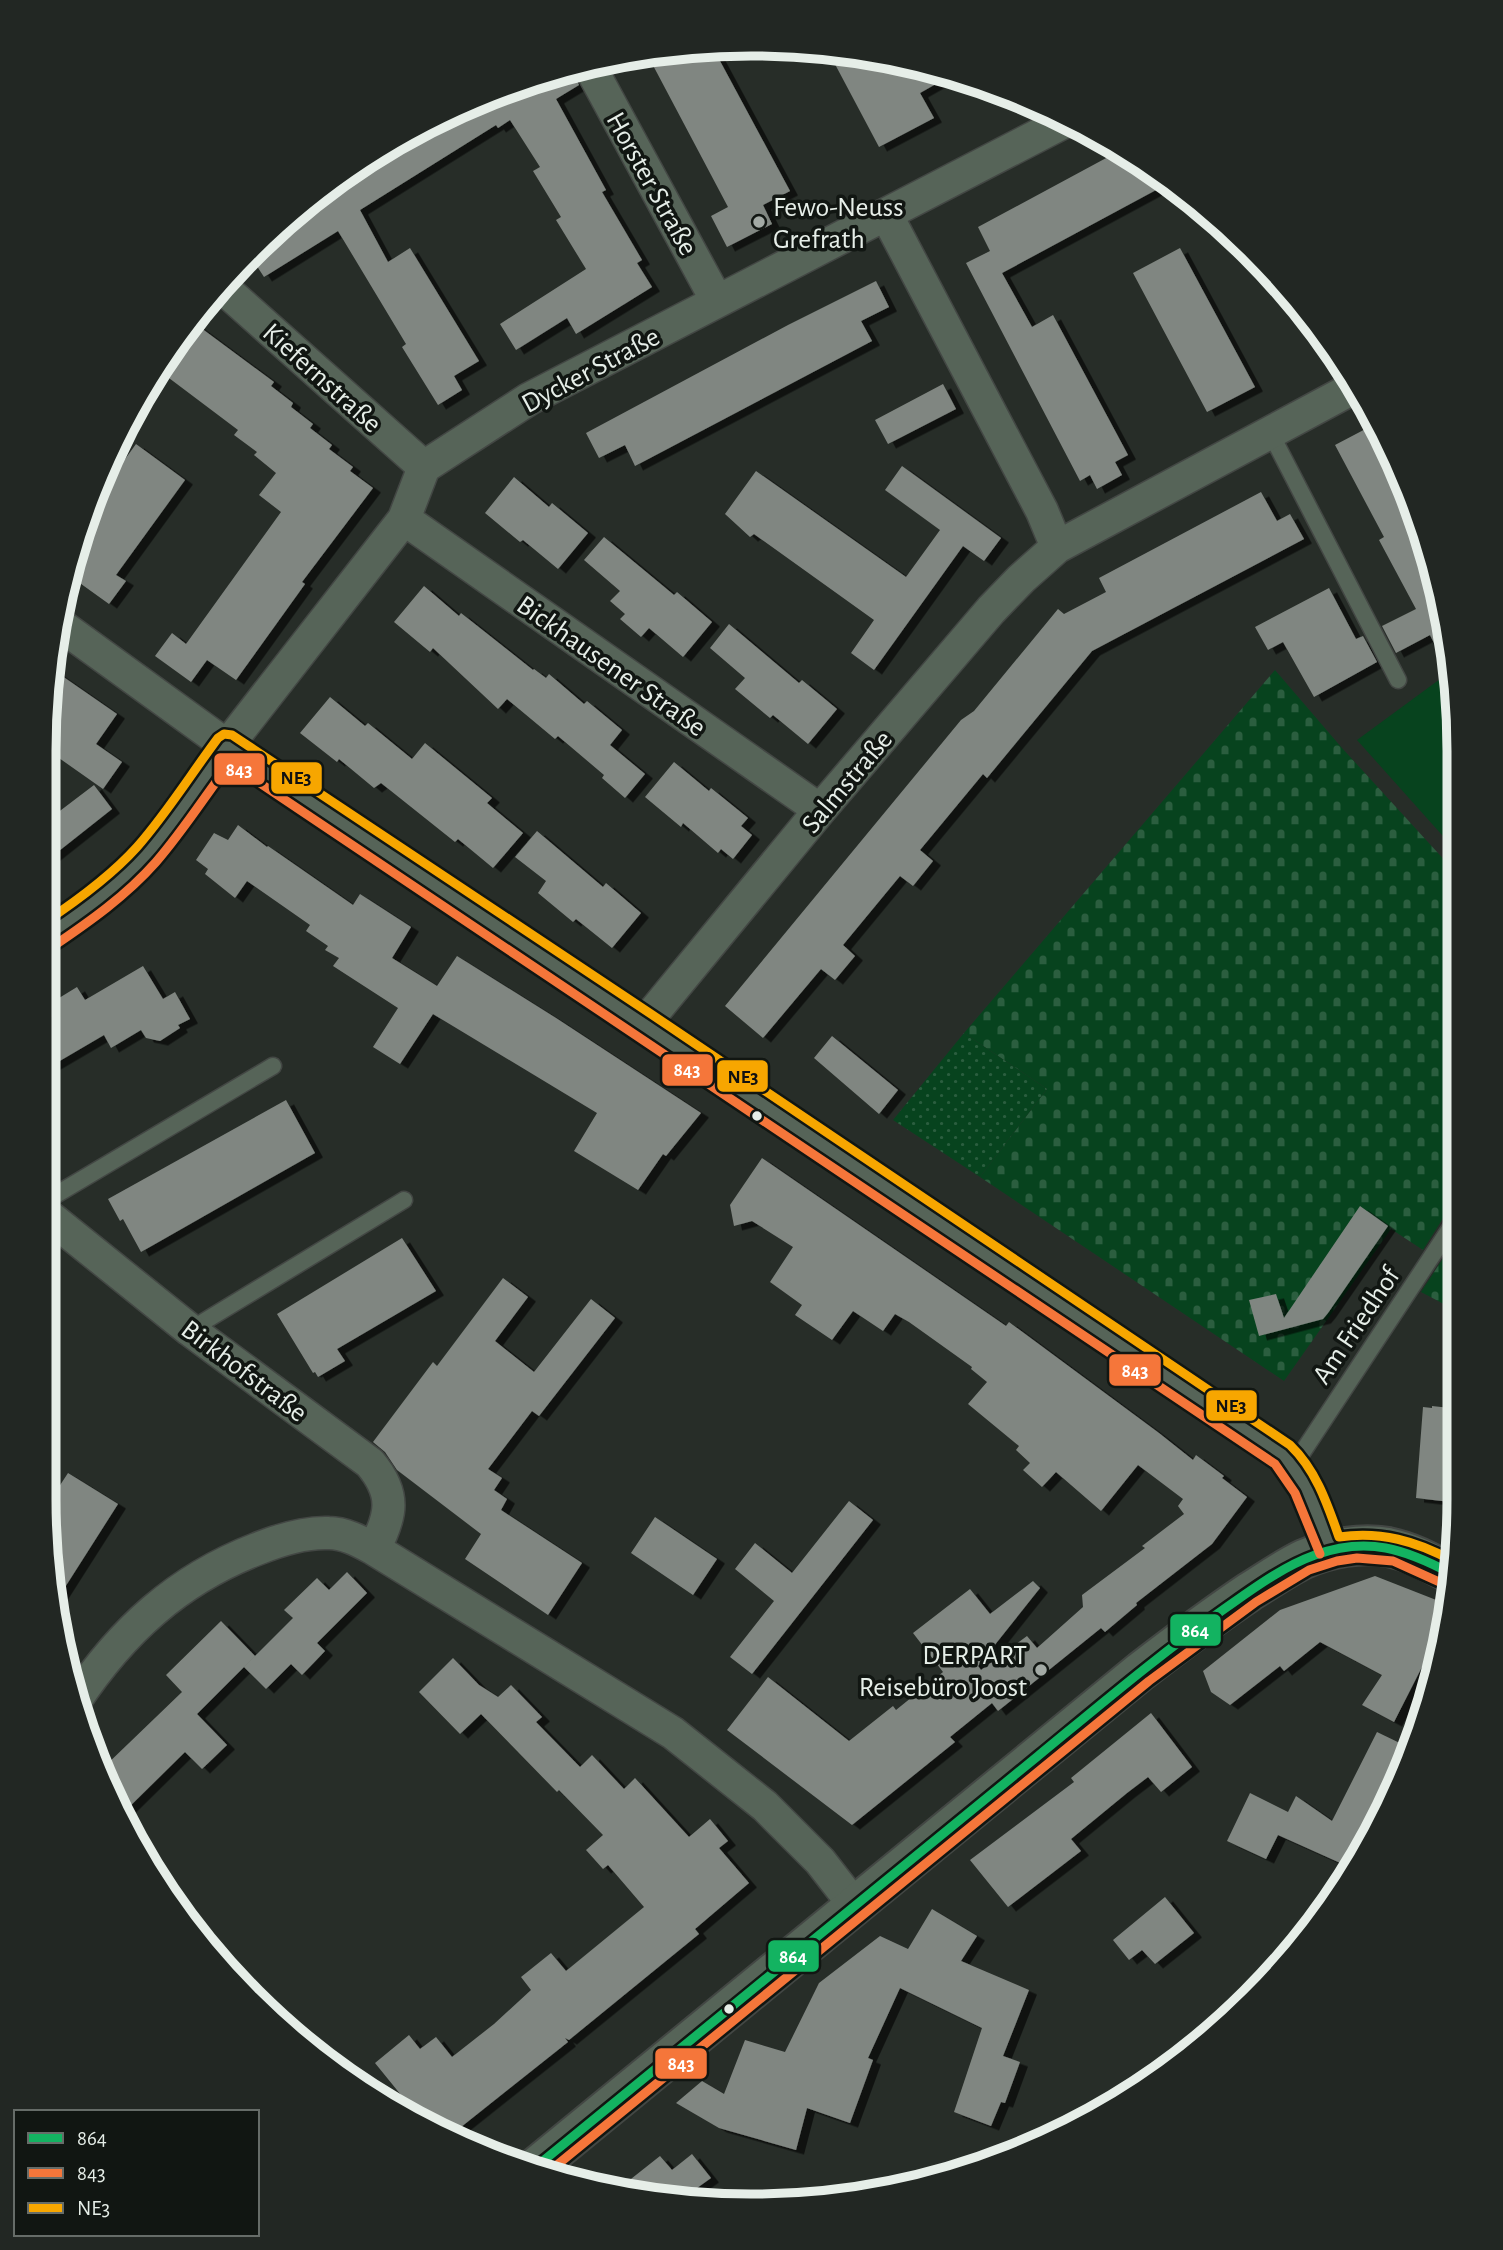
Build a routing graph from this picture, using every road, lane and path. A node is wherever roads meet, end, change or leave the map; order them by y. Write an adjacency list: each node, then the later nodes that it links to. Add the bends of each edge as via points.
1 (594, 74): 5 (street, Horster Straße)
2 (1056, 126): 3 (street, Dycker Straße)
3 (887, 216): 5 (street, Dycker Straße); 10 (street)
4 (229, 293): 8 (street, Kiefernstraße)
5 (717, 301): 8 (street, Dycker Straße, via 529,399)
6 (1347, 392): 7 (street, Salmstraße)
7 (1271, 434): 10 (street, Salmstraße); 12 (lane)
8 (424, 467): 9 (street)
9 (404, 519): 13 (street); 14 (street, Bickhausener Straße)
10 (1057, 547): 14 (street, Salmstraße, via 991,610)
11 (67, 630): 13 (street)
12 (1398, 680)
13 (227, 746): 15 (street, via 146,855); 16 (street)
14 (820, 810): 16 (street, Salmstraße)
15 (56, 930)
16 (644, 1024): 23 (street)
17 (274, 1066): 18 (lane)
18 (56, 1195)
19 (404, 1200): 22 (lane)
20 (56, 1222): 22 (street, Birkhofstraße)
21 (1447, 1233): 23 (lane, Am Friedhof)
22 (190, 1330): 24 (street, Birkhofstraße, via 370,1463 382,1477 389,1512)
23 (1294, 1465): 25 (street)
24 (374, 1549): 27 (street, via 331,1533 300,1535 234,1558 169,1596 136,1625); 28 (street, via 673,1734 765,1806 820,1861)
25 (1331, 1550): 26 (street, via 1387,1547); 28 (street, via 1278,1573 1177,1643)
26 (1443, 1569)
27 (83, 1690)
28 (855, 1906): 29 (street)
29 (542, 2161)

